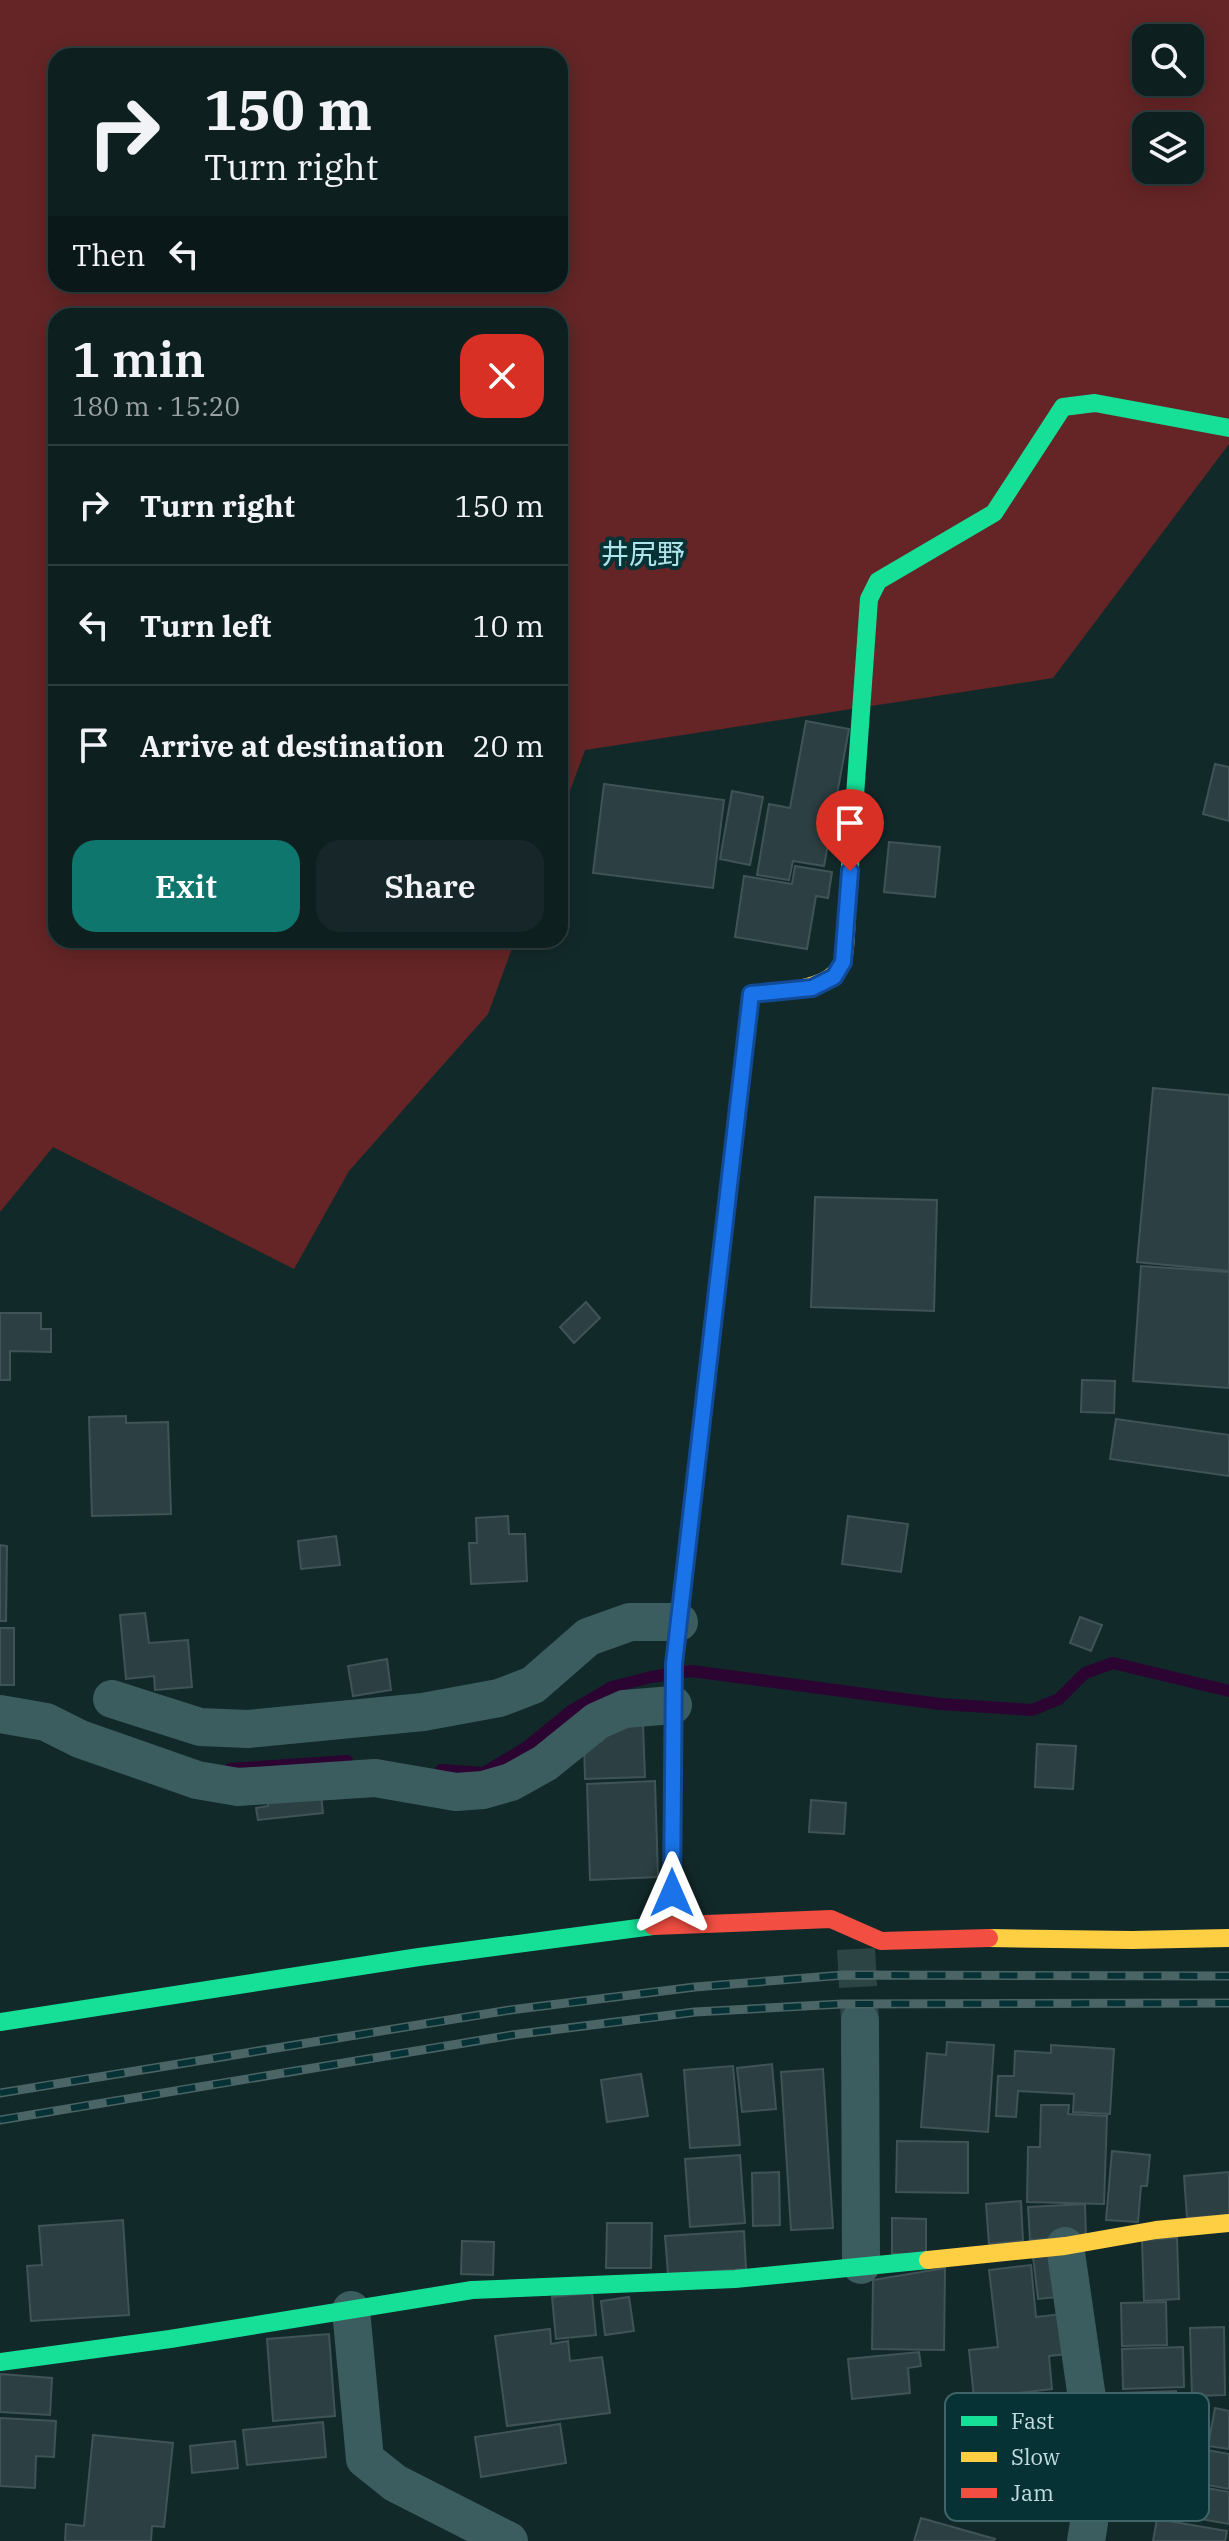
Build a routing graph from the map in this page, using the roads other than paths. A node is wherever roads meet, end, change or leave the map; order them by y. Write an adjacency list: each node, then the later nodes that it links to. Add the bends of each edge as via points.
1 (1229, 428): 2 (street, via 1095,403 1063,407 994,513 878,581 869,599 843,962 834,977 812,988 751,994)
2 (679, 1622): 3 (street); 4 (street, via 630,1622 588,1637 533,1685 499,1698 423,1712 248,1729 200,1727)
3 (674, 1683): 5 (street, via 597,1721 545,1763 511,1782 456,1792 375,1778 238,1787 197,1780 46,1722); 6 (street)
4 (112, 1699)
5 (0, 1714)
6 (672, 1924): 7 (street, via 831,1919 856,1940 881,1941); 9 (street)
7 (1229, 1938)
8 (860, 2021): 12 (street)
9 (0, 2022)
10 (1229, 2223): 11 (street)
11 (1065, 2246): 12 (street); 15 (street)
12 (861, 2265): 13 (street, via 735,2279 472,2290)
13 (351, 2310): 14 (street); 17 (street, via 365,2459 395,2483)
14 (0, 2362)
15 (1086, 2393)
16 (1089, 2521): 18 (street)
17 (509, 2541)
18 (1086, 2541)

